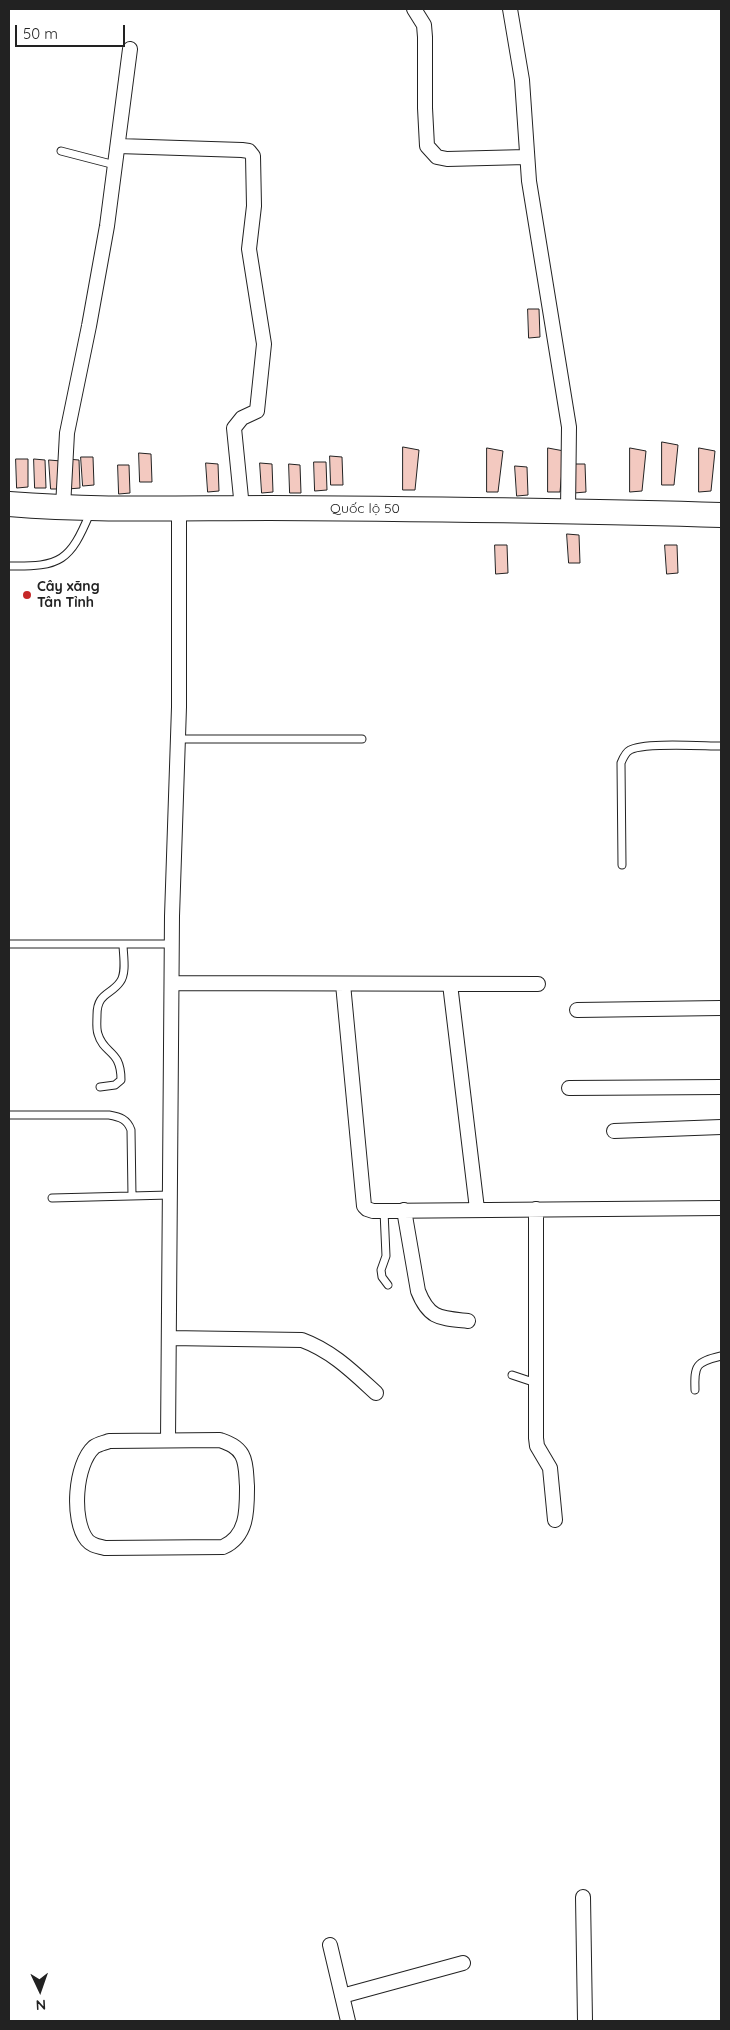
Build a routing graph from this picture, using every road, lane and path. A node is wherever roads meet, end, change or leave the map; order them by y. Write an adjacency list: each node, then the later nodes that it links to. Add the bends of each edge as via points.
1 (414, 9): 6 (street, via 424,25 427,146 437,157 448,160)
2 (510, 9): 6 (street, via 522,80)
3 (130, 49): 4 (street)
4 (118, 146): 7 (street); 11 (street, via 242,150 253,156 254,206 249,248 264,344 257,411 242,418 234,428)
5 (61, 151): 7 (lane)
6 (526, 157): 13 (street, via 569,427)
7 (116, 165): 9 (street, via 89,326 66,433)
8 (9, 504): 9 (highway, Quốc lộ 50)
9 (63, 507): 10 (highway, Quốc lộ 50)
10 (92, 508): 12 (highway, Quốc lộ 50); 15 (lane, via 72,549 61,558 48,564)
11 (242, 508): 12 (highway, Quốc lộ 50); 13 (highway, Quốc lộ 50)
12 (179, 510): 16 (street)
13 (568, 510): 14 (highway, Quốc lộ 50)
14 (721, 515)
15 (9, 566)
16 (178, 739): 17 (lane); 22 (street)
17 (362, 740)
18 (721, 746): 19 (lane, via 643,746 630,750 624,756 621,762)
19 (622, 865)
20 (9, 944): 21 (lane)
21 (123, 944): 22 (lane); 29 (lane, via 123,975 120,983 104,994 96,1023 102,1043 119,1062 120,1080 115,1086)
22 (172, 944): 23 (street)
23 (172, 983): 24 (street); 35 (street)
24 (342, 984): 25 (street); 42 (street, via 364,1206 367,1210)
25 (450, 984): 26 (street); 39 (street)
26 (538, 984)
27 (721, 1008): 28 (street)
28 (577, 1010)
29 (100, 1087)
30 (721, 1087): 31 (street)
31 (569, 1088)
32 (9, 1115): 36 (lane, via 122,1117 131,1130)
33 (721, 1127): 34 (street)
34 (614, 1131)
35 (170, 1195): 36 (lane); 45 (street)
36 (132, 1196): 37 (lane)
37 (52, 1198)
38 (721, 1208): 40 (street)
39 (477, 1209): 40 (street); 41 (street)
40 (536, 1209): 48 (street)
41 (404, 1210): 42 (street); 44 (street, via 422,1299 437,1317)
42 (384, 1211): 43 (lane, via 386,1256 381,1270)
43 (388, 1285)
44 (468, 1321)
45 (169, 1338): 50 (street, via 302,1340 341,1362); 51 (street)
46 (721, 1356): 49 (lane, via 699,1364 694,1370)
47 (512, 1376): 48 (lane)
48 (536, 1383): 52 (street, via 537,1446 550,1468)
49 (696, 1390)
50 (376, 1393)
51 (168, 1440): 51 (street, via 220,1440 231,1444 242,1454 246,1470 247,1513 231,1544 223,1547 105,1548 93,1545 81,1527 77,1508 79,1477 86,1458 96,1446 109,1441)
52 (555, 1520)
53 (583, 1897): 58 (street)
54 (330, 1945): 56 (street)
55 (464, 1963): 56 (street)
56 (342, 1996): 57 (street)
57 (348, 2021)
58 (586, 2021)

